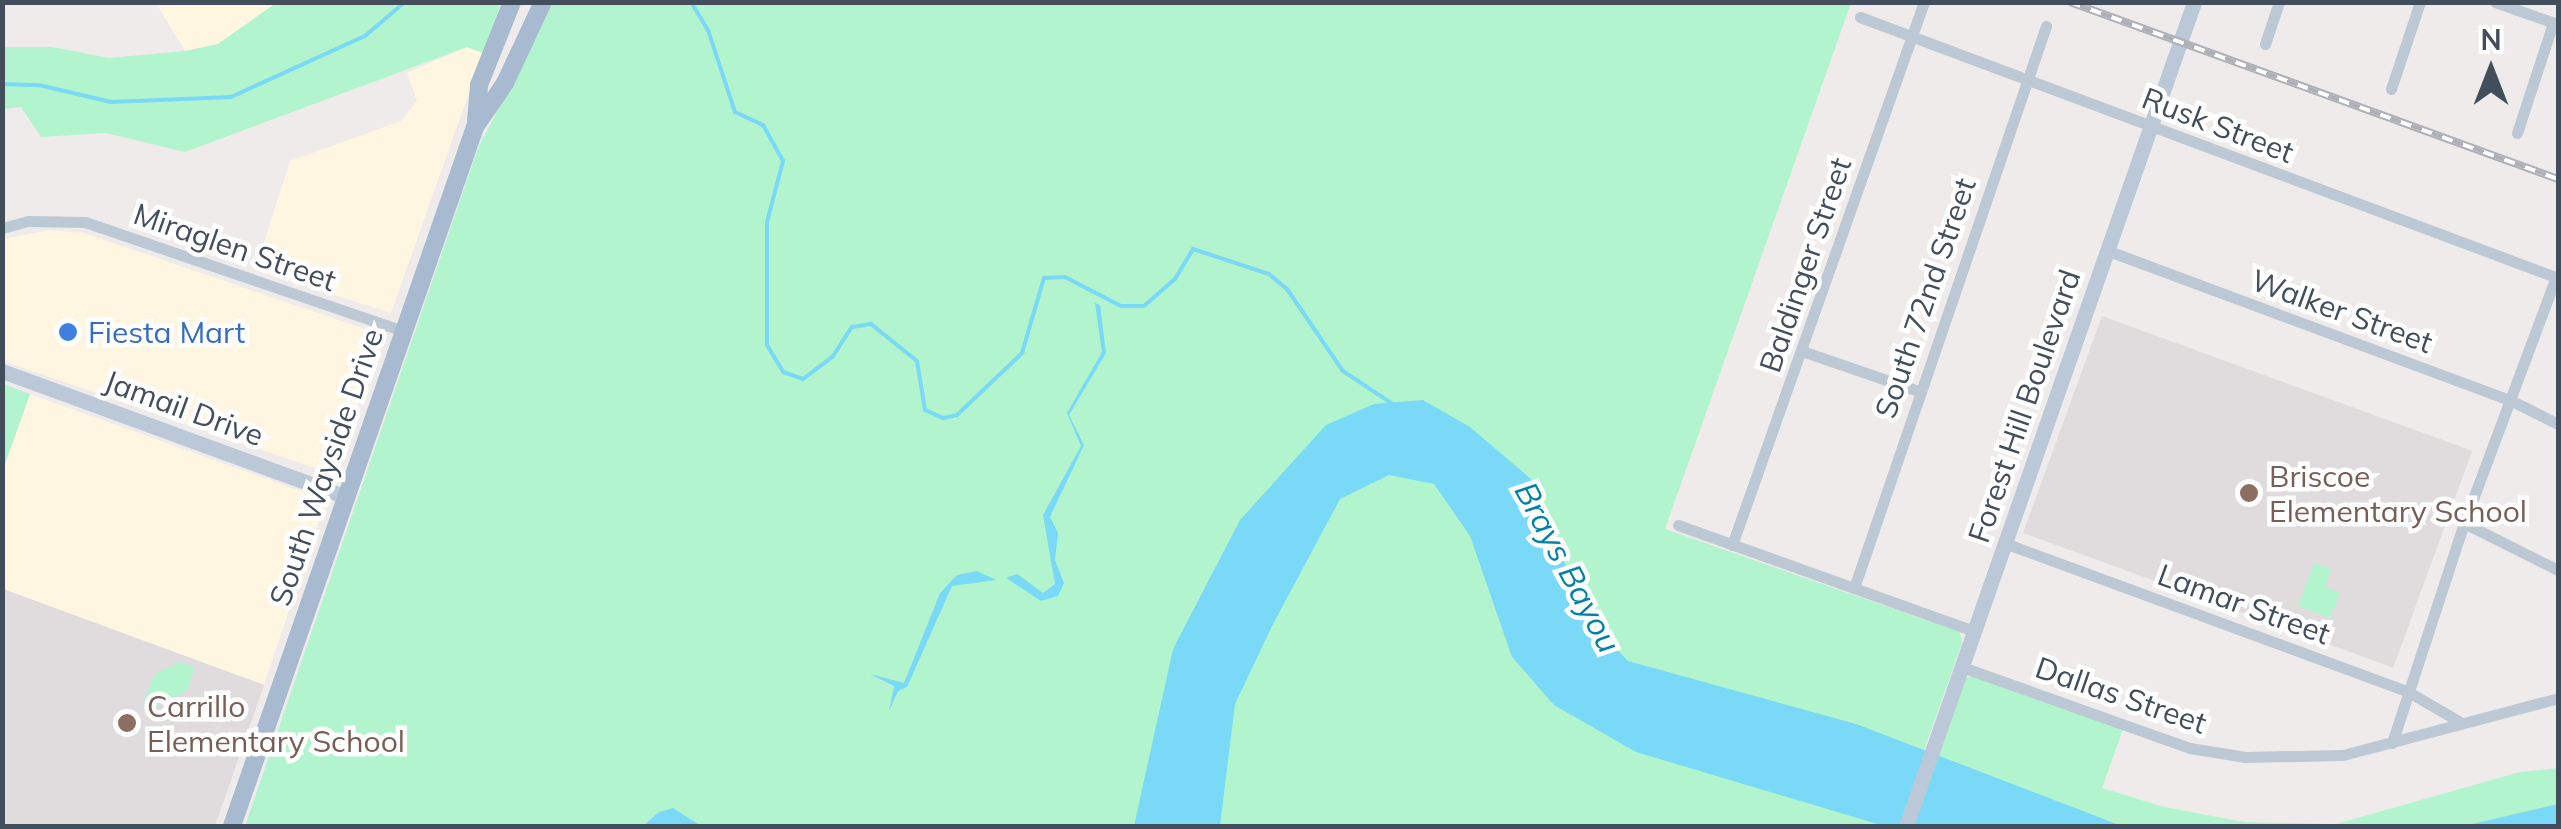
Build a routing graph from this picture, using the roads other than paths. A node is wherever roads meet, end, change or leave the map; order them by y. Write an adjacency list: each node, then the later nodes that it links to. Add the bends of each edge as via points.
1 (512, 2): 16 (main road, South Wayside Drive, via 479,85)
2 (543, 2): 16 (main road, South Wayside Drive)
3 (1924, 2): 11 (street, Baldinger Street)
4 (2194, 2): 15 (street, Forest Hill Boulevard)
5 (2280, 2): 12 (street)
6 (2420, 2): 14 (street)
7 (2495, 2): 9 (street)
8 (1860, 17): 11 (street, Rusk Street)
9 (2556, 24): 17 (street)
10 (2046, 26): 13 (street, South 72nd Street)
11 (1912, 36): 13 (street, Rusk Street); 22 (street, Baldinger Street)
12 (2265, 44)
13 (2028, 78): 15 (street, Rusk Street); 24 (street, South 72nd Street)
14 (2391, 89)
15 (2149, 126): 19 (street, Forest Hill Boulevard); 20 (street, Rusk Street)
16 (475, 127): 21 (main road, South Wayside Drive)
17 (2517, 134)
18 (2, 228): 21 (street, Miraglen Street, via 85,222)
19 (2106, 250): 25 (street, Walker Street); 31 (street, Forest Hill Boulevard)
20 (2557, 278): 25 (street)
21 (402, 332): 27 (main road, South Wayside Drive)
22 (1802, 351): 24 (street); 30 (street, Baldinger Street)
23 (2, 372): 27 (street, Jamail Drive)
24 (1918, 391): 33 (street, South 72nd Street)
25 (2512, 400): 26 (street, Walker Street); 28 (street)
26 (2558, 424)
27 (346, 497): 40 (main road, South Wayside Drive)
28 (2464, 522): 32 (street); 36 (street)
29 (1678, 525): 30 (street)
30 (1732, 544): 33 (street)
31 (2007, 544): 34 (street, Forest Hill Boulevard); 36 (street, Lamar Street)
32 (2558, 570)
33 (1854, 588): 34 (street)
34 (1974, 631): 35 (street, Forest Hill Boulevard)
35 (1962, 666): 39 (street, Dallas Street, via 2190,748 2300,759); 41 (street, Forest Hill Boulevard)
36 (2407, 691): 38 (street, Lamar Street); 39 (street)
37 (2558, 698): 38 (street, Dallas Street)
38 (2460, 722): 39 (street, Dallas Street)
39 (2392, 744)
40 (232, 826)
41 (1906, 826)

